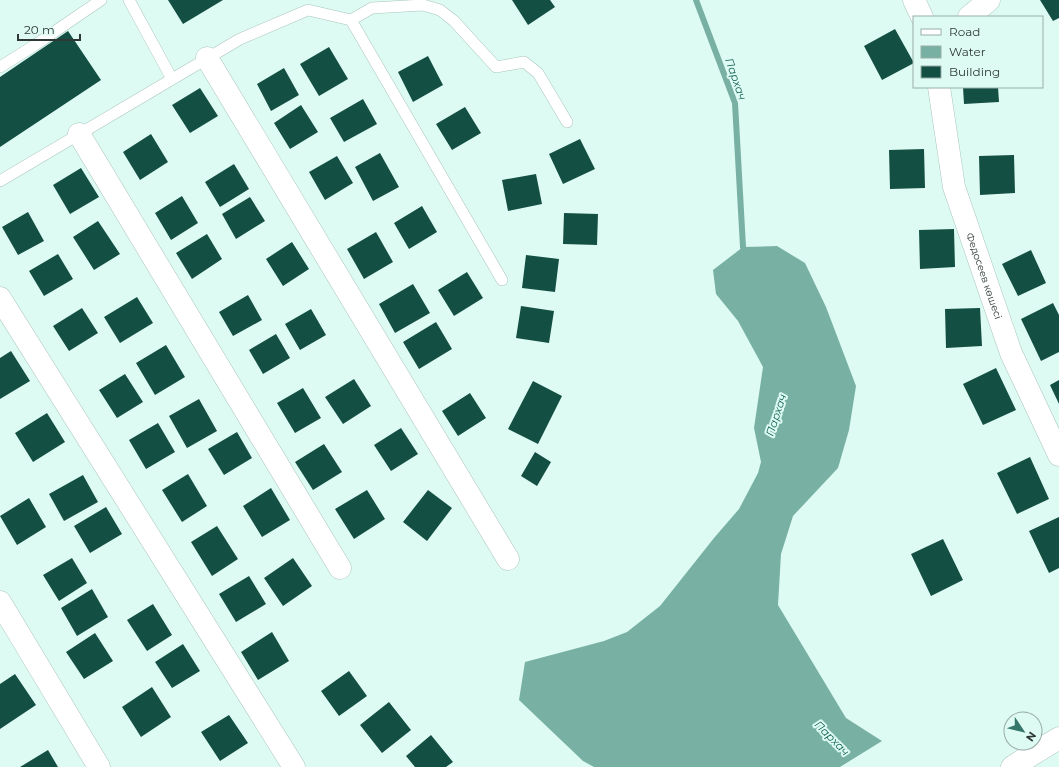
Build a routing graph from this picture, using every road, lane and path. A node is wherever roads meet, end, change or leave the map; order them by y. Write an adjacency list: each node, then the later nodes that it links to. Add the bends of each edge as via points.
1 (101, 0): 9 (lane)
2 (129, 0): 10 (lane)
3 (914, 0): 5 (street)
4 (989, 0): 6 (street)
5 (922, 16)
6 (969, 16)
7 (351, 20): 8 (lane, via 308,10 240,38); 12 (lane, via 372,8 423,6 440,10 454,21 496,67 524,62 538,73); 15 (lane)
8 (207, 58): 10 (lane); 18 (street)
9 (0, 67)
10 (172, 79): 13 (lane)
11 (939, 88): 17 (street, Федосеев көшесі, via 954,186 1011,353)
12 (567, 122)
13 (79, 134): 14 (lane); 19 (street)
14 (0, 182)
15 (502, 280)
16 (0, 298): 23 (street)
17 (1059, 454)
18 (508, 559)
19 (340, 568)
20 (0, 602): 22 (street)
21 (1059, 738): 24 (street)
22 (100, 767)
23 (294, 767)
24 (1012, 767)

